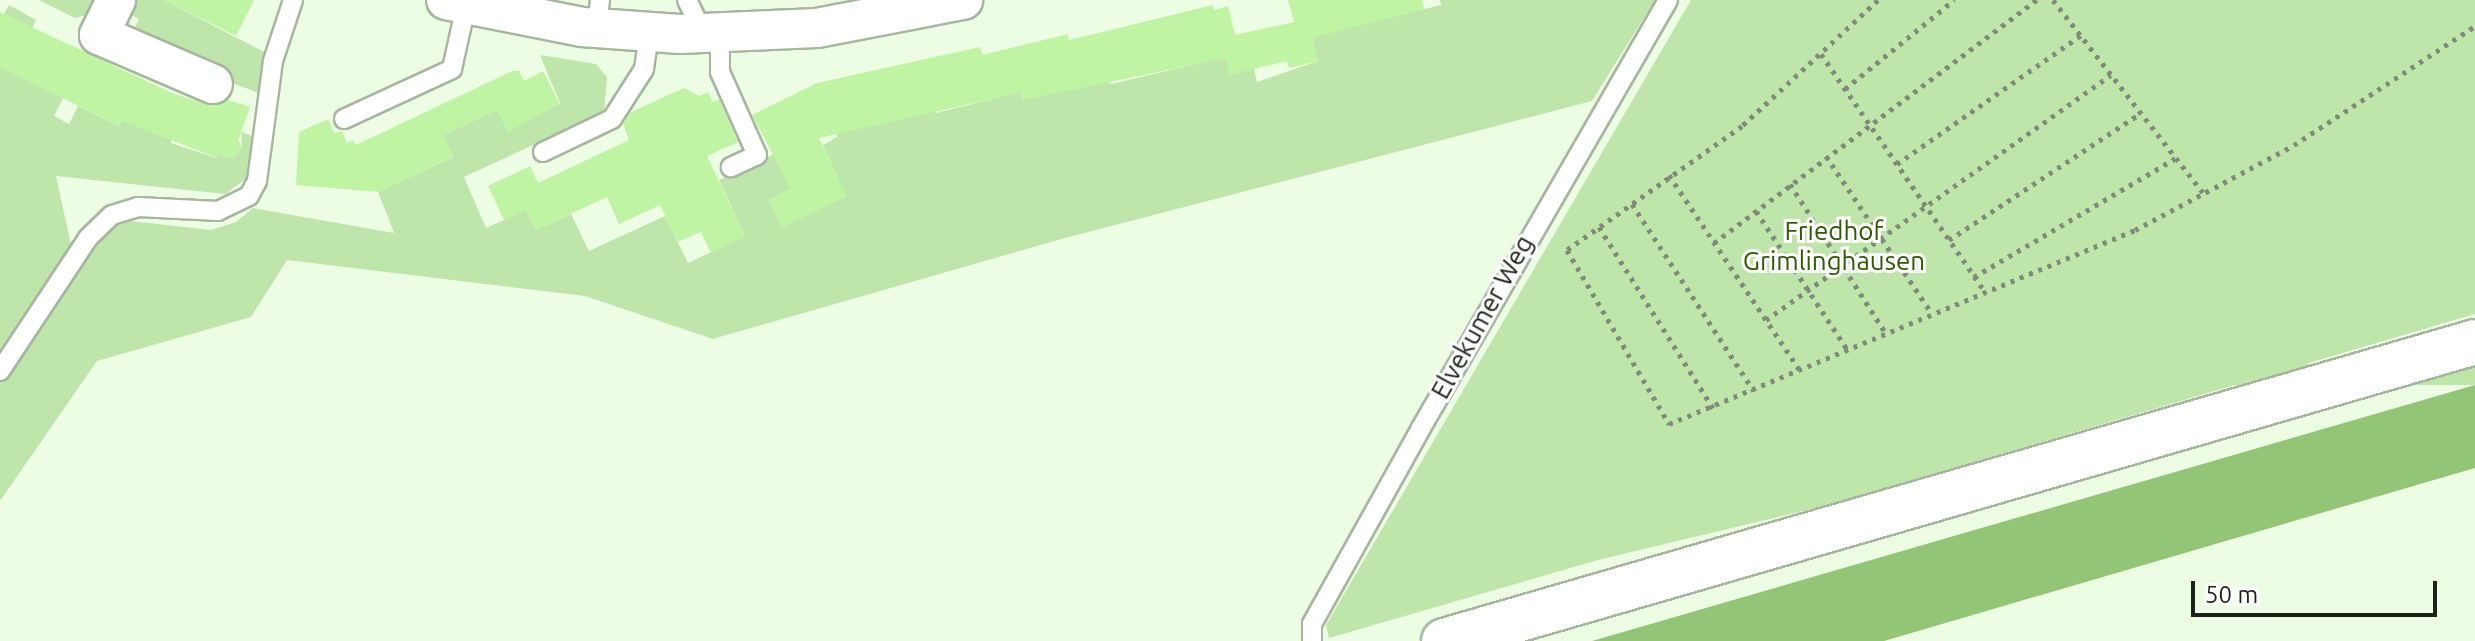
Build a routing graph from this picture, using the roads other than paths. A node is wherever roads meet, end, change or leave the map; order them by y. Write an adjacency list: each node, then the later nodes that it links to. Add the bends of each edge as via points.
1 (116, 0): 10 (street, via 99,35)
2 (293, 0): 15 (lane, via 273,61 257,181 249,196 218,211 138,207 112,215 88,238)
3 (963, 0): 6 (street)
4 (1668, 0): 16 (lane, Elvekumer Weg, via 1413,441 1312,624)
5 (456, 3): 7 (street); 11 (lane, via 452,69)
6 (860, 11): 8 (street)
7 (599, 14): 9 (street)
8 (704, 22): 9 (street); 13 (lane, via 757,155)
9 (649, 32): 12 (lane, via 644,69 612,119)
10 (213, 84)
11 (344, 119)
12 (543, 152)
13 (731, 167)
14 (2475, 342): 17 (main road)
15 (0, 371)
16 (1312, 641)
17 (1444, 641)

